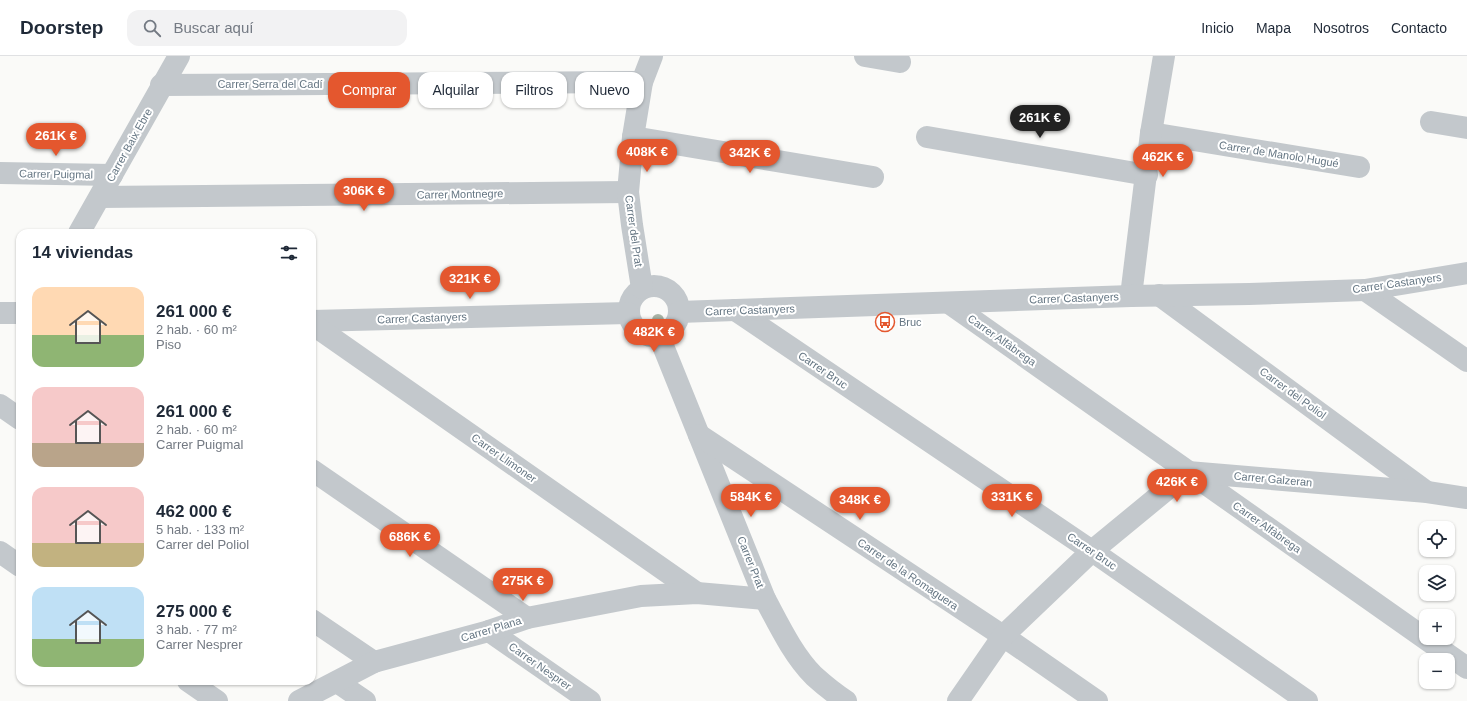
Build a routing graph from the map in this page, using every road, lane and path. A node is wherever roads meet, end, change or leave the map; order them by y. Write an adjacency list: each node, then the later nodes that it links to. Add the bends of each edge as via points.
1 (179, 56): 8 (street, Carrer Baix Ebre)
2 (652, 56): 6 (street, Carrer del Prat)
3 (865, 56): 5 (street)
4 (1164, 56): 12 (street)
5 (900, 62)
6 (644, 77)
7 (575, 82): 8 (street, Carrer Serra del Cadí)
8 (161, 85): 17 (street, Carrer Baix Ebre)
9 (637, 108): 13 (street, Carrer del Prat)
10 (1431, 122): 11 (street)
11 (1467, 128)
12 (1151, 133): 15 (street, Carrer de Manolo Hugué); 18 (street)
13 (632, 137): 19 (street); 20 (street, Carrer del Prat)
14 (927, 137): 18 (street)
15 (1359, 167)
16 (0, 173): 17 (street, Carrer Puigmal)
17 (112, 175): 21 (street, Carrer Baix Ebre)
18 (1146, 175): 27 (street)
19 (873, 176)
20 (628, 192): 21 (street, Carrer Montnegre); 24 (street, Carrer del Prat)
21 (100, 197): 22 (street, Carrer Baix Ebre)
22 (81, 229)
23 (1467, 273): 25 (street, Carrer Castanyers)
24 (642, 288): 30 (street, via 659,286 667,290 674,296); 33 (street, via 632,298)
25 (1365, 290): 26 (street, Carrer Castanyers); 37 (street)
26 (1159, 295): 27 (street, Carrer Castanyers); 43 (street, Carrer del Poliol)
27 (1131, 296): 28 (street, Carrer Castanyers)
28 (949, 303): 29 (street, Carrer Castanyers); 41 (street, Carrer Alfàbrega)
29 (735, 310): 30 (street, Carrer Castanyers); 45 (street, Carrer Bruc)
30 (679, 312): 36 (street, via 674,327)
31 (0, 313): 32 (street)
32 (16, 313)
33 (628, 313): 34 (street, Carrer Castanyers); 36 (street, via 634,328 642,334 650,337)
34 (316, 323)
35 (316, 326): 48 (street, Carrer Llimoner)
36 (659, 336): 40 (street, Carrer Prat)
37 (1467, 361)
38 (0, 405): 39 (street)
39 (16, 416)
40 (699, 435): 49 (street, Carrer Prat); 53 (street, Carrer de la Romaguera)
41 (1188, 472): 43 (street, Carrer Galzeran); 45 (street); 55 (street, Carrer Alfàbrega)
42 (316, 473): 50 (street)
43 (1427, 492): 44 (street, Carrer Galzeran)
44 (1467, 498)
45 (1092, 551): 53 (street); 65 (street, Carrer Bruc)
46 (0, 552): 47 (street)
47 (16, 563)
48 (697, 593): 49 (street, Carrer Plana); 50 (street, Carrer Plana, via 641,596)
49 (765, 599): 62 (street, Carrer Prat, via 801,660 814,676)
50 (528, 618): 52 (street, Carrer Plana)
51 (316, 623): 54 (street)
52 (489, 631): 54 (street, Carrer Plana); 61 (street, Carrer Nesprer)
53 (1003, 636): 63 (street); 64 (street, Carrer de la Romaguera)
54 (374, 662): 56 (street, Carrer Plana)
55 (1467, 668)
56 (337, 682): 59 (street, Carrer Plana); 60 (street)
57 (194, 685): 58 (street)
58 (217, 701)
59 (299, 701)
60 (365, 701)
61 (590, 701)
62 (846, 701)
63 (958, 701)
64 (1097, 701)
65 (1307, 701)

